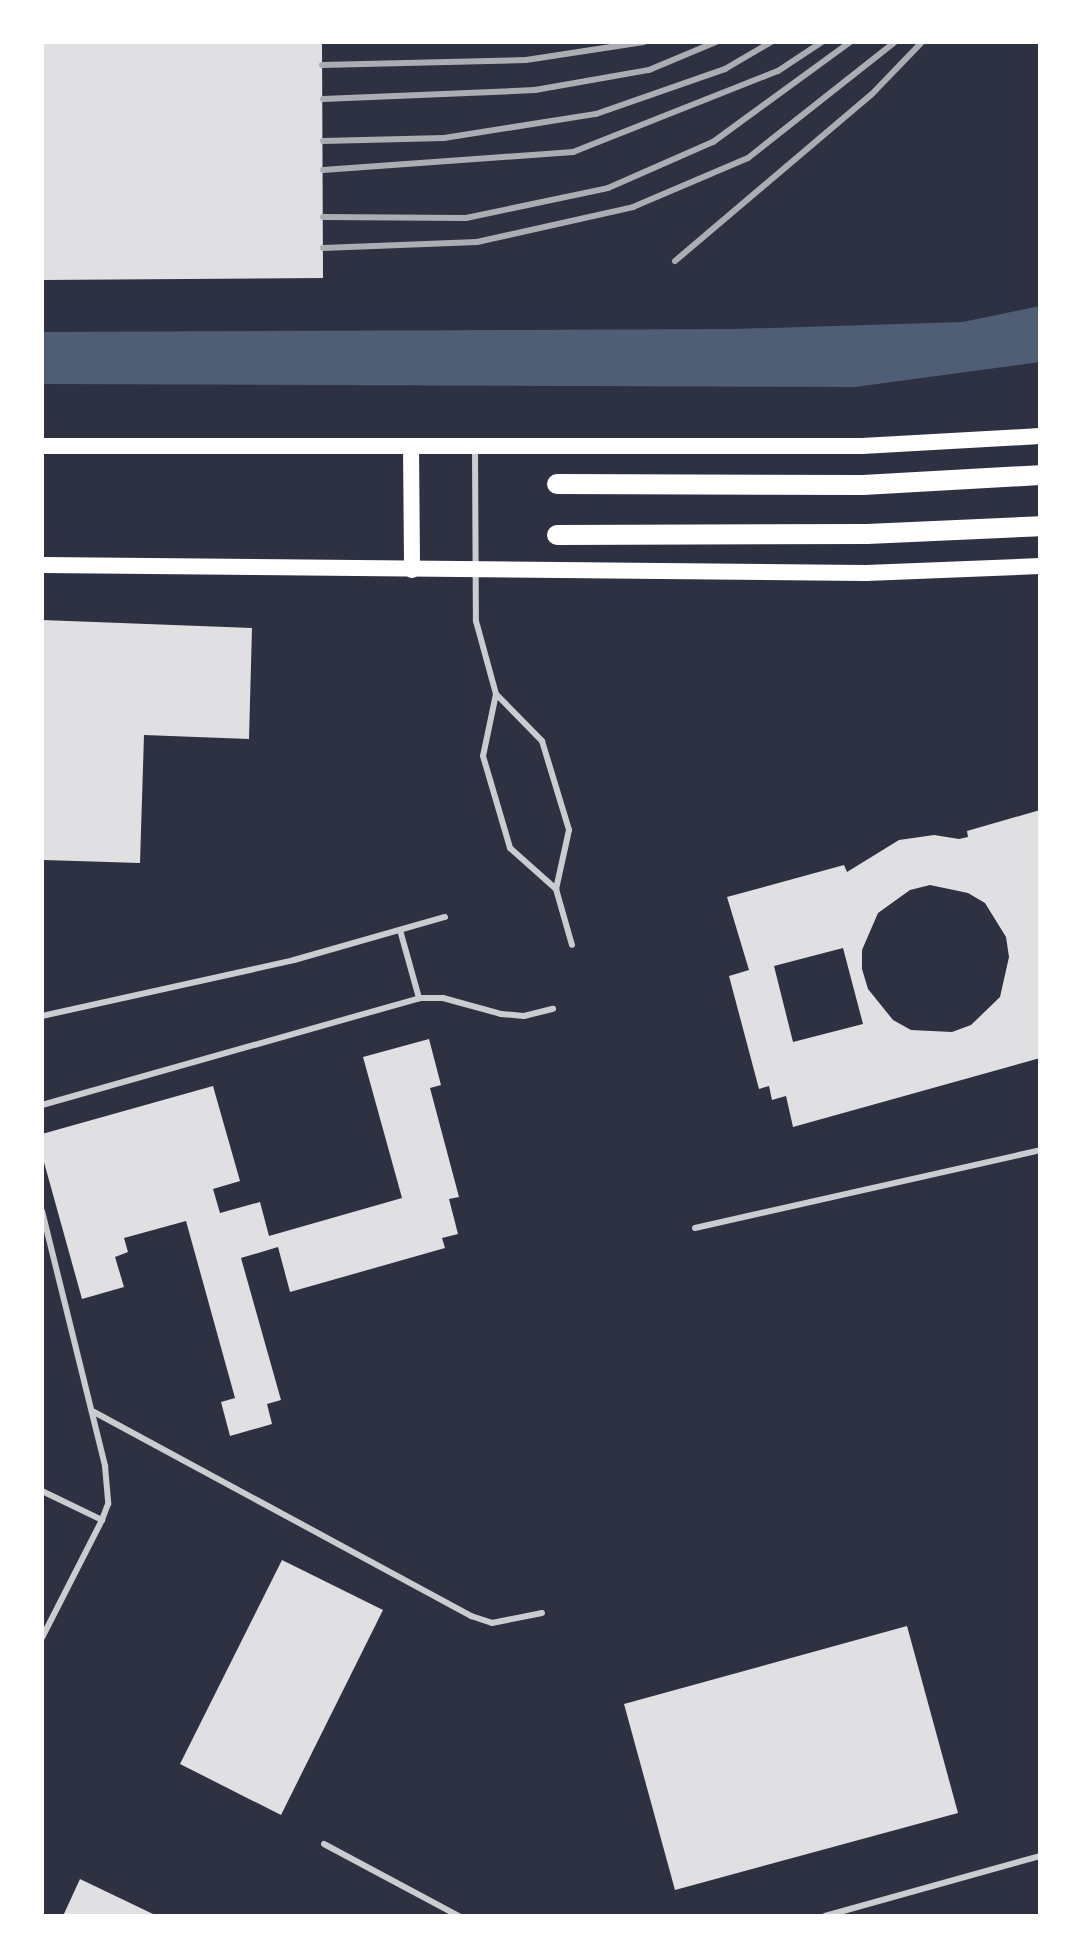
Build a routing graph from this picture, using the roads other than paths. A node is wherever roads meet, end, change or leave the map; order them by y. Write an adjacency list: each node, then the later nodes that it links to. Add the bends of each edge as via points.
1 (1040, 436): 3 (main road, via 862,446)
2 (42, 446): 4 (main road)
3 (475, 446): 4 (main road); 12 (lane)
4 (411, 447): 11 (main road)
5 (1040, 475): 6 (main road, via 863,485)
6 (557, 484)
7 (1040, 526): 8 (main road, via 882,534)
8 (557, 535)
9 (42, 565): 11 (main road)
10 (1040, 566): 12 (main road, via 866,573)
11 (412, 570): 12 (main road)
12 (476, 572): 13 (lane, via 476,621)
13 (496, 694): 14 (lane, via 542,741 569,830); 14 (lane, via 483,756 510,848)
14 (556, 889): 17 (lane)
15 (445, 917): 16 (lane)
16 (400, 930): 18 (lane); 20 (lane, via 294,960)
17 (572, 945)
18 (419, 998): 19 (lane, via 443,998 524,1016); 21 (lane)
19 (553, 1009)
20 (42, 1016)
21 (42, 1105)
22 (1040, 1150): 24 (lane)
23 (42, 1211): 25 (lane)
24 (695, 1228)
25 (94, 1412): 27 (lane, via 108,1489); 28 (lane, via 471,1616 492,1623)
26 (42, 1491): 27 (lane)
27 (102, 1520): 29 (lane)
28 (542, 1613)
29 (42, 1638)
30 (324, 1844): 32 (lane)
31 (1040, 1856): 33 (lane)
32 (459, 1916)
33 (825, 1916)

